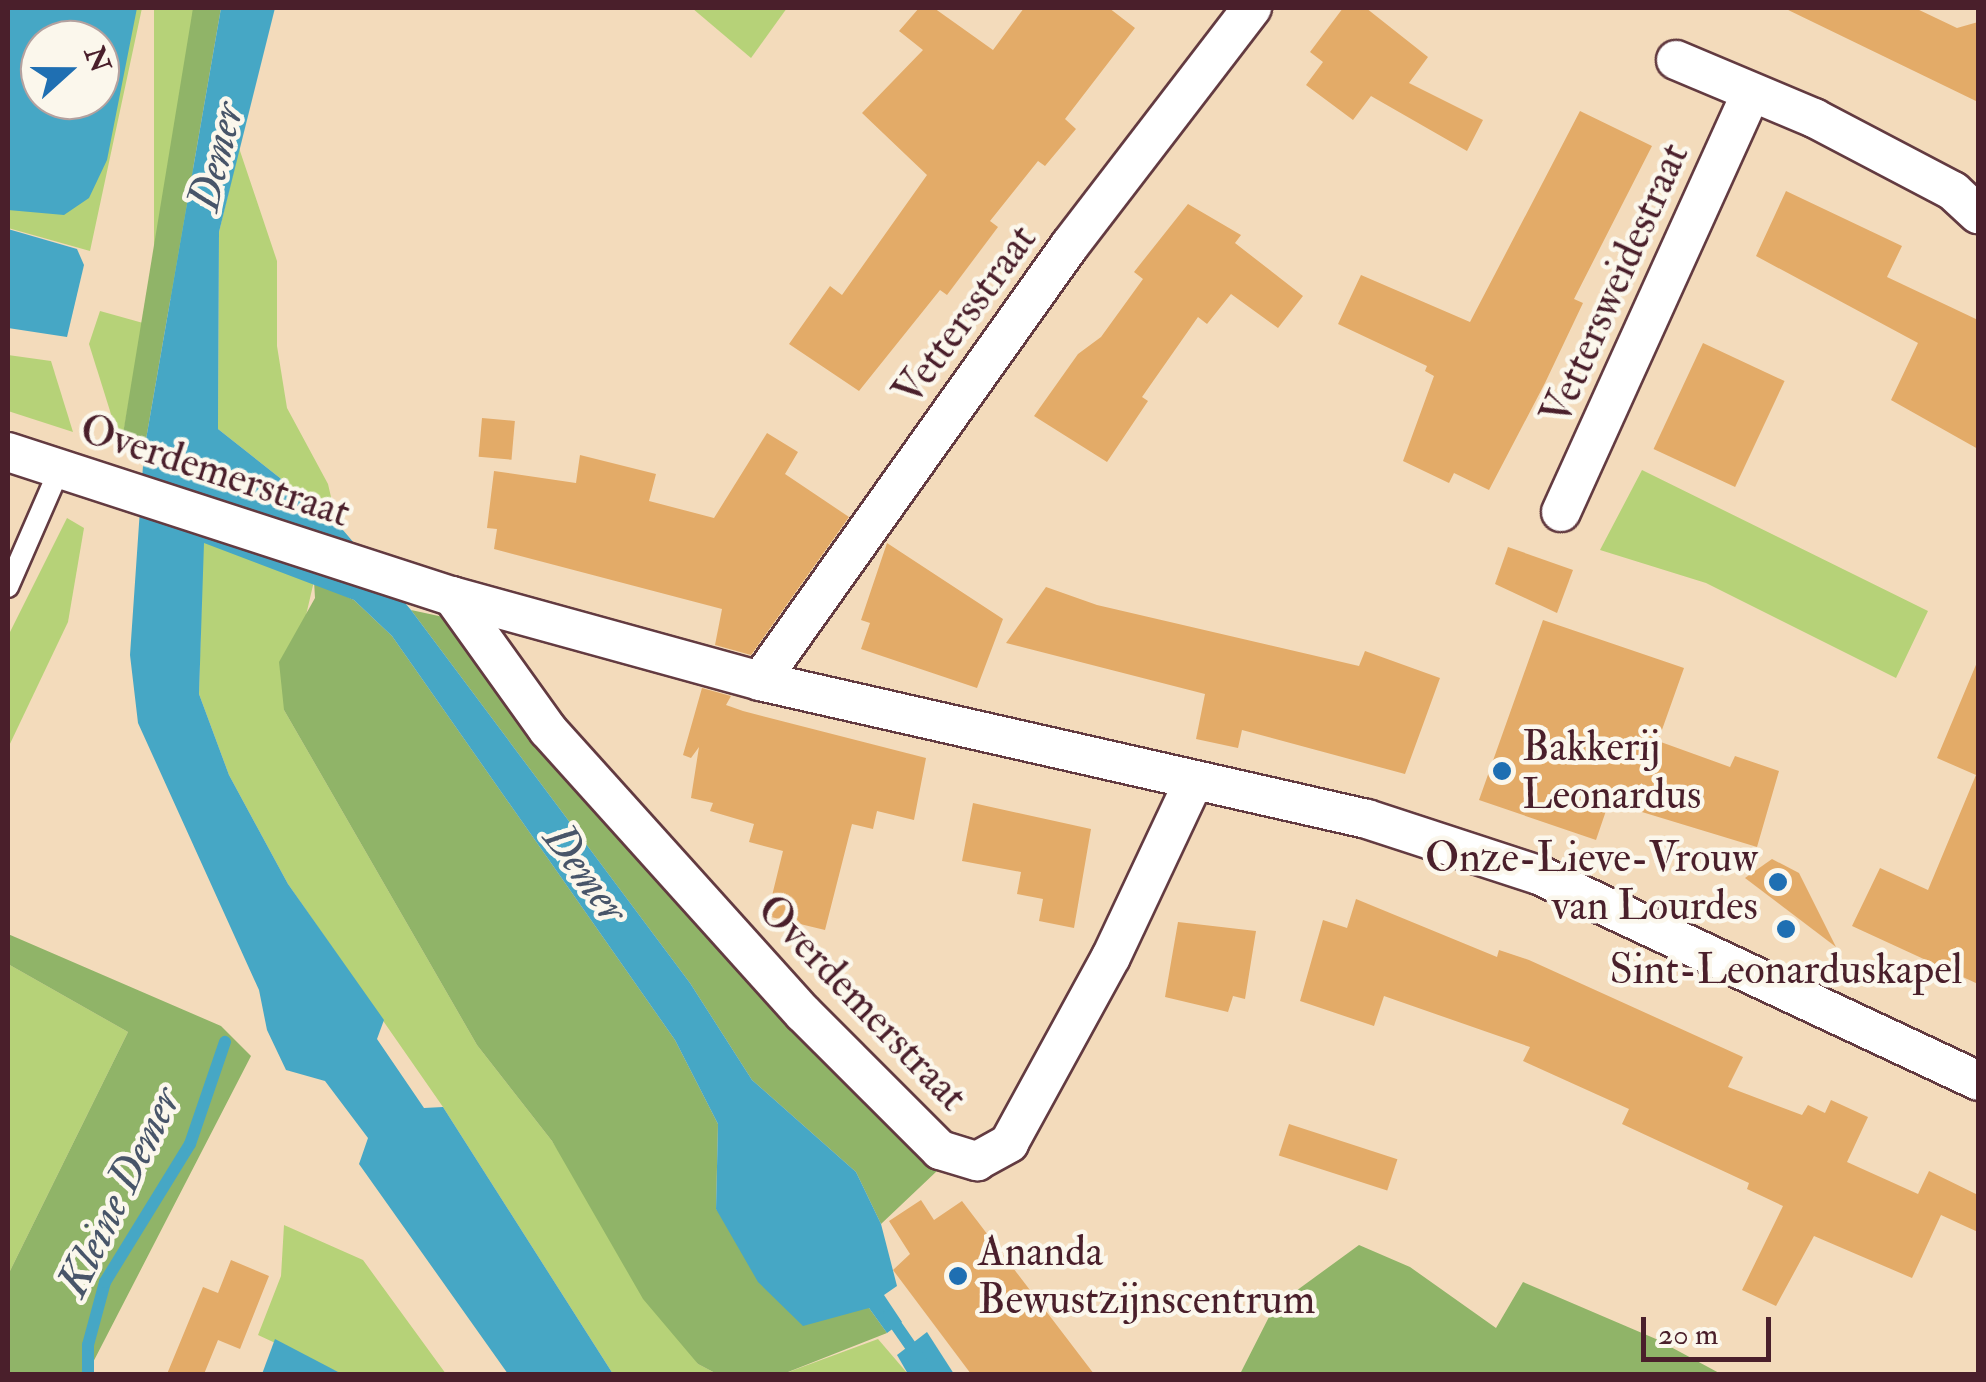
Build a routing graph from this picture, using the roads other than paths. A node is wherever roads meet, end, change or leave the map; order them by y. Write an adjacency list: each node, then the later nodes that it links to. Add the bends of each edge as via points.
1 (1252, 8): 10 (street, Vettersstraat, via 1070,245)
2 (1676, 60): 3 (street)
3 (1751, 94): 4 (street, via 1901,163); 7 (street, Vettersweidestraat)
4 (1978, 214)
5 (8, 452): 6 (street, Overdemerstraat)
6 (60, 468): 8 (lane); 9 (street, Overdemerstraat)
7 (1561, 512)
8 (8, 587)
9 (452, 596): 10 (street, Overdemerstraat); 11 (street, Overdemerstraat, via 548,730 803,1013 940,1150 977,1161 1009,1143)
10 (760, 681): 11 (street, Overdemerstraat)
11 (1194, 783): 12 (street, Overdemerstraat, via 1367,819 1541,876)
12 (1978, 1081)

